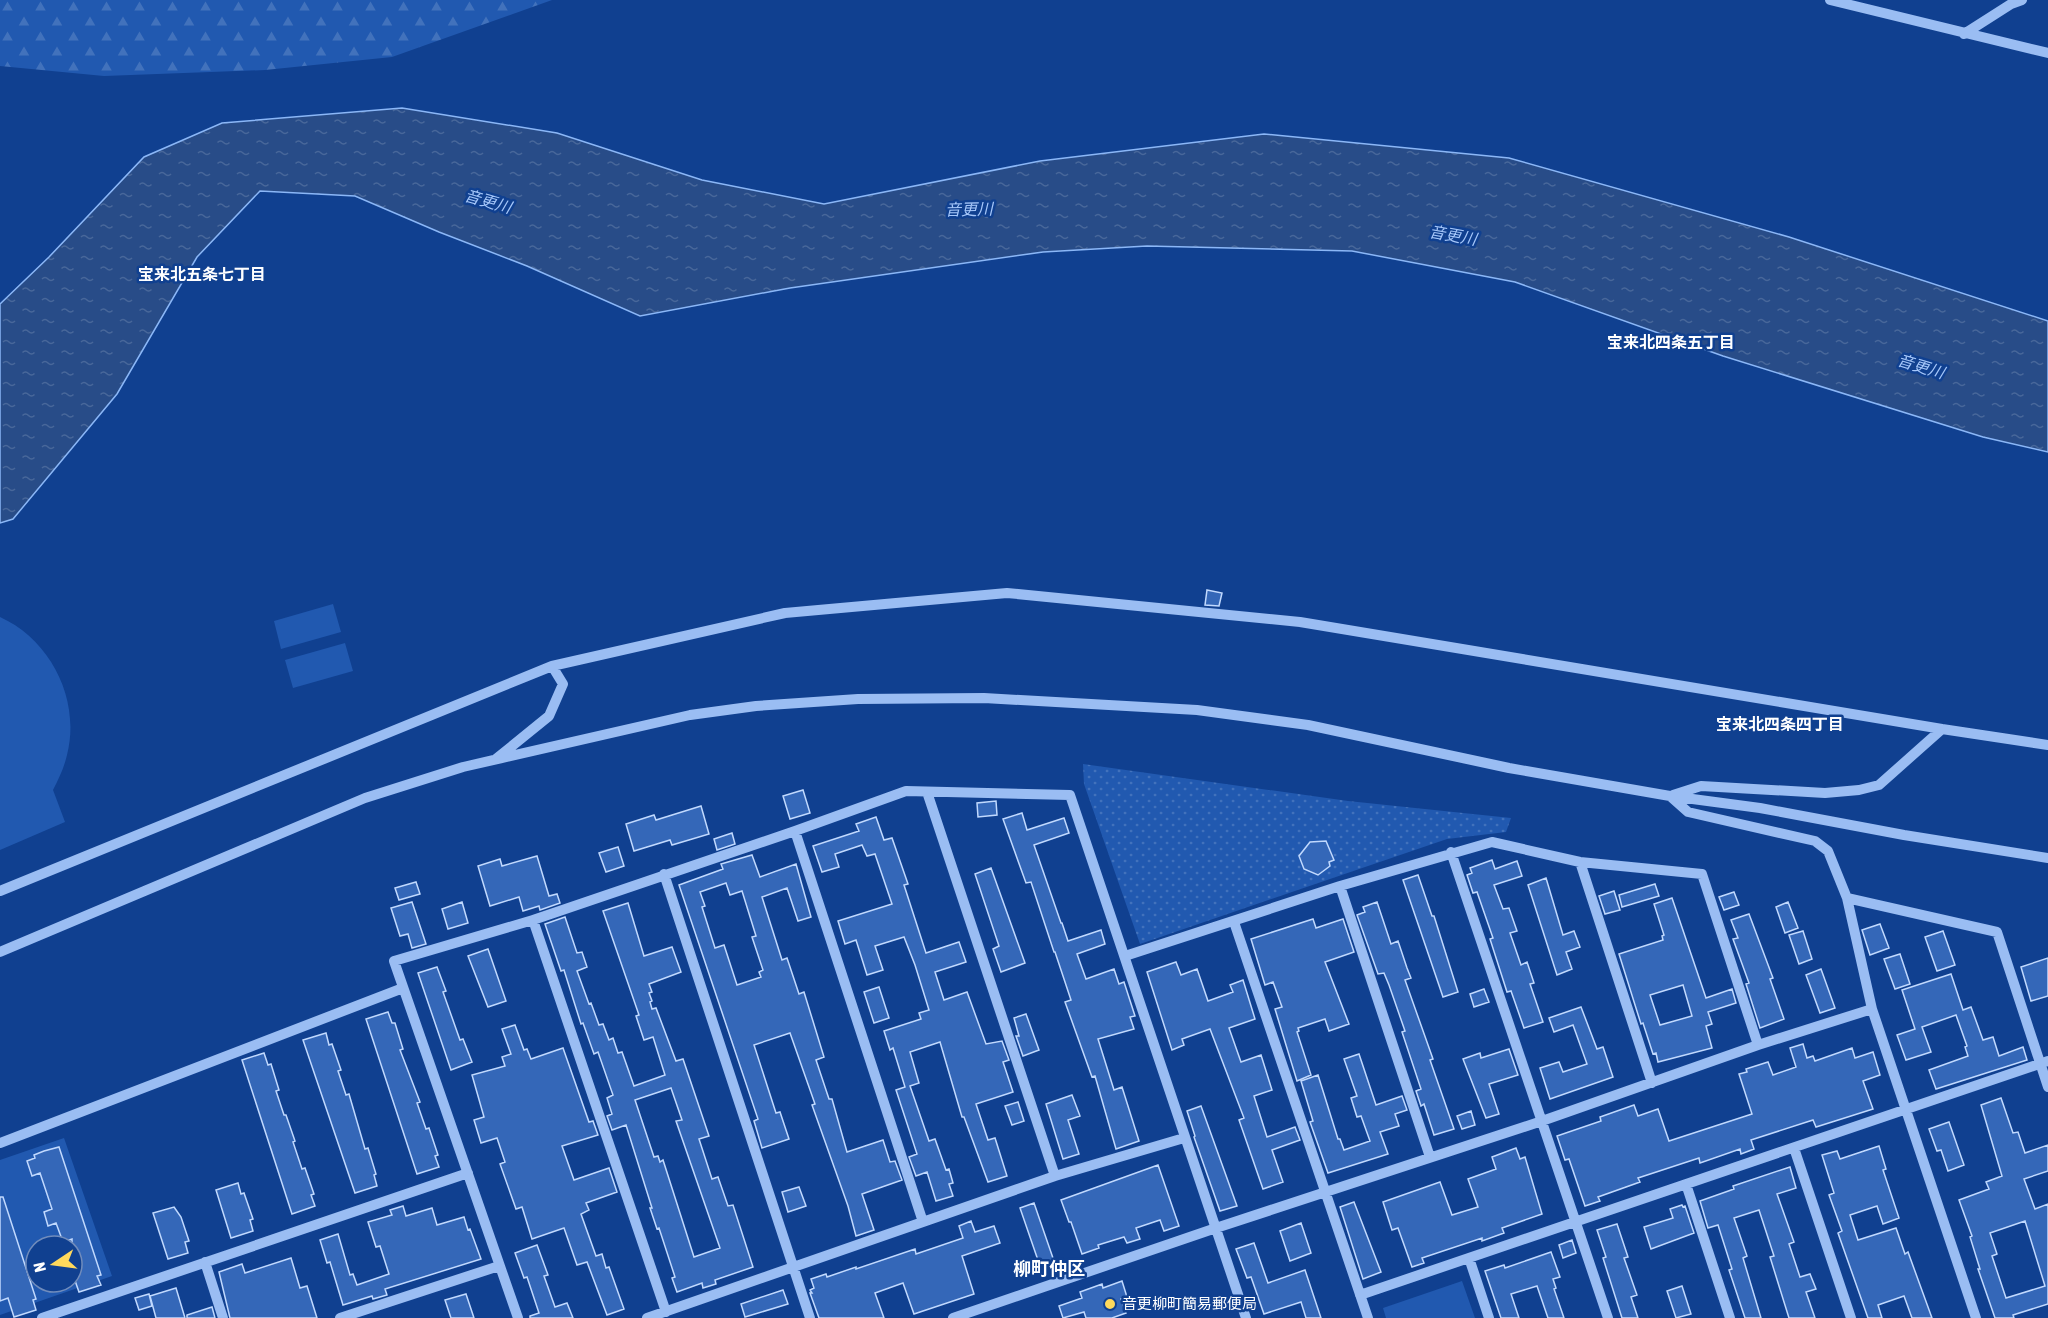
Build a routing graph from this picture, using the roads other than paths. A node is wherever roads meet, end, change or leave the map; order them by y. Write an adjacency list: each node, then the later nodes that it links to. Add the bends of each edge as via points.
1 (1830, 0): 3 (street)
2 (2022, 0): 3 (street)
3 (1965, 34): 4 (street)
4 (2048, 53)
5 (552, 666): 6 (street, via 785,613 1007,593 1300,622); 8 (street, via 563,684 549,716); 17 (street)
6 (1942, 729): 7 (street); 10 (street, via 1879,785 1859,790 1826,793 1701,786)
7 (2048, 745)
8 (494, 760): 10 (street, via 690,715 756,706 858,699 984,698 1197,710 1308,725 1509,768); 21 (street, via 365,798)
9 (927, 792): 11 (street, via 906,791); 22 (street, via 1070,795); 36 (street)
10 (1670, 796): 13 (street); 18 (street, via 1689,812 1815,841 1827,851)
11 (795, 831): 15 (street); 39 (street)
12 (1451, 852): 14 (street, via 1492,842); 16 (street); 30 (street)
13 (2048, 858)
14 (1580, 862): 25 (street, via 1702,874); 27 (street)
15 (664, 874): 19 (street); 45 (street)
16 (1340, 886): 20 (street); 34 (street)
17 (0, 891)
18 (1847, 898): 24 (street); 26 (street, via 1997,932)
19 (533, 920): 23 (street, via 394,961); 47 (street)
20 (1234, 922): 22 (street); 38 (street)
21 (0, 952)
22 (1125, 956): 31 (street)
23 (403, 988): 32 (street); 35 (street)
24 (1872, 1009): 25 (street); 29 (street)
25 (1758, 1045): 27 (street)
26 (2044, 1063): 28 (street); 29 (street)
27 (1652, 1083): 30 (street)
28 (2048, 1087)
29 (1905, 1110): 33 (street); 61 (street)
30 (1542, 1121): 34 (street); 40 (street)
31 (1184, 1138): 36 (street); 41 (street)
32 (0, 1143)
33 (1794, 1148): 37 (street); 60 (street)
34 (1430, 1157): 38 (street)
35 (468, 1173): 43 (street); 44 (street)
36 (1055, 1176): 39 (street)
37 (1686, 1184): 40 (street); 59 (street)
38 (1326, 1193): 41 (street); 46 (street)
39 (924, 1222): 45 (street)
40 (1575, 1222): 42 (street); 58 (street)
41 (1216, 1228): 54 (street); 55 (street)
42 (1469, 1258): 46 (street); 57 (street)
43 (205, 1262): 48 (street); 49 (street)
44 (499, 1266): 50 (street); 51 (street)
45 (793, 1268): 47 (street); 53 (street)
46 (1360, 1295): 56 (street)
47 (666, 1312): 52 (street)
48 (42, 1318)
49 (223, 1318)
50 (340, 1318)
51 (518, 1318)
52 (647, 1318)
53 (810, 1318)
54 (953, 1318)
55 (1246, 1318)
56 (1368, 1318)
57 (1489, 1318)
58 (1608, 1318)
59 (1730, 1318)
60 (1851, 1318)
61 (1976, 1318)

